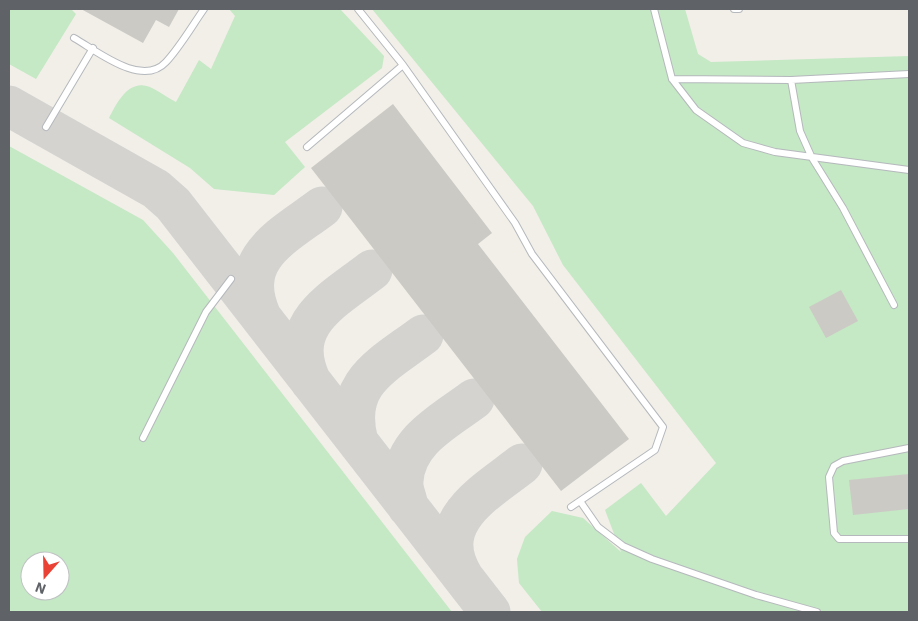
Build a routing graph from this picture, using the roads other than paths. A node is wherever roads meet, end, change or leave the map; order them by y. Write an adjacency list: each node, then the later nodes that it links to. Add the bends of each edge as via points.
1 (204, 9): 7 (lane, via 165,64 148,73 129,69)
2 (358, 9): 8 (lane)
3 (654, 9): 10 (lane)
4 (734, 9): 5 (lane)
5 (738, 9)
6 (74, 38): 7 (lane)
7 (93, 48): 12 (lane)
8 (403, 65): 13 (lane); 20 (lane, via 515,223 532,254 663,427 655,450)
9 (909, 74): 11 (lane)
10 (672, 79): 11 (lane); 14 (lane, via 696,110 743,143)
11 (791, 80): 14 (lane, via 800,131)
12 (46, 127)
13 (307, 147)
14 (812, 158): 15 (lane); 17 (lane, via 843,208)
15 (909, 170)
16 (231, 279): 18 (lane, via 206,312)
17 (894, 304)
18 (143, 438)
19 (909, 448): 22 (lane, via 843,462 834,466 829,478 834,533 839,539)
20 (580, 501): 21 (lane); 23 (lane, via 598,527 623,546 756,595)
21 (571, 507)
22 (909, 539)
23 (817, 612)

